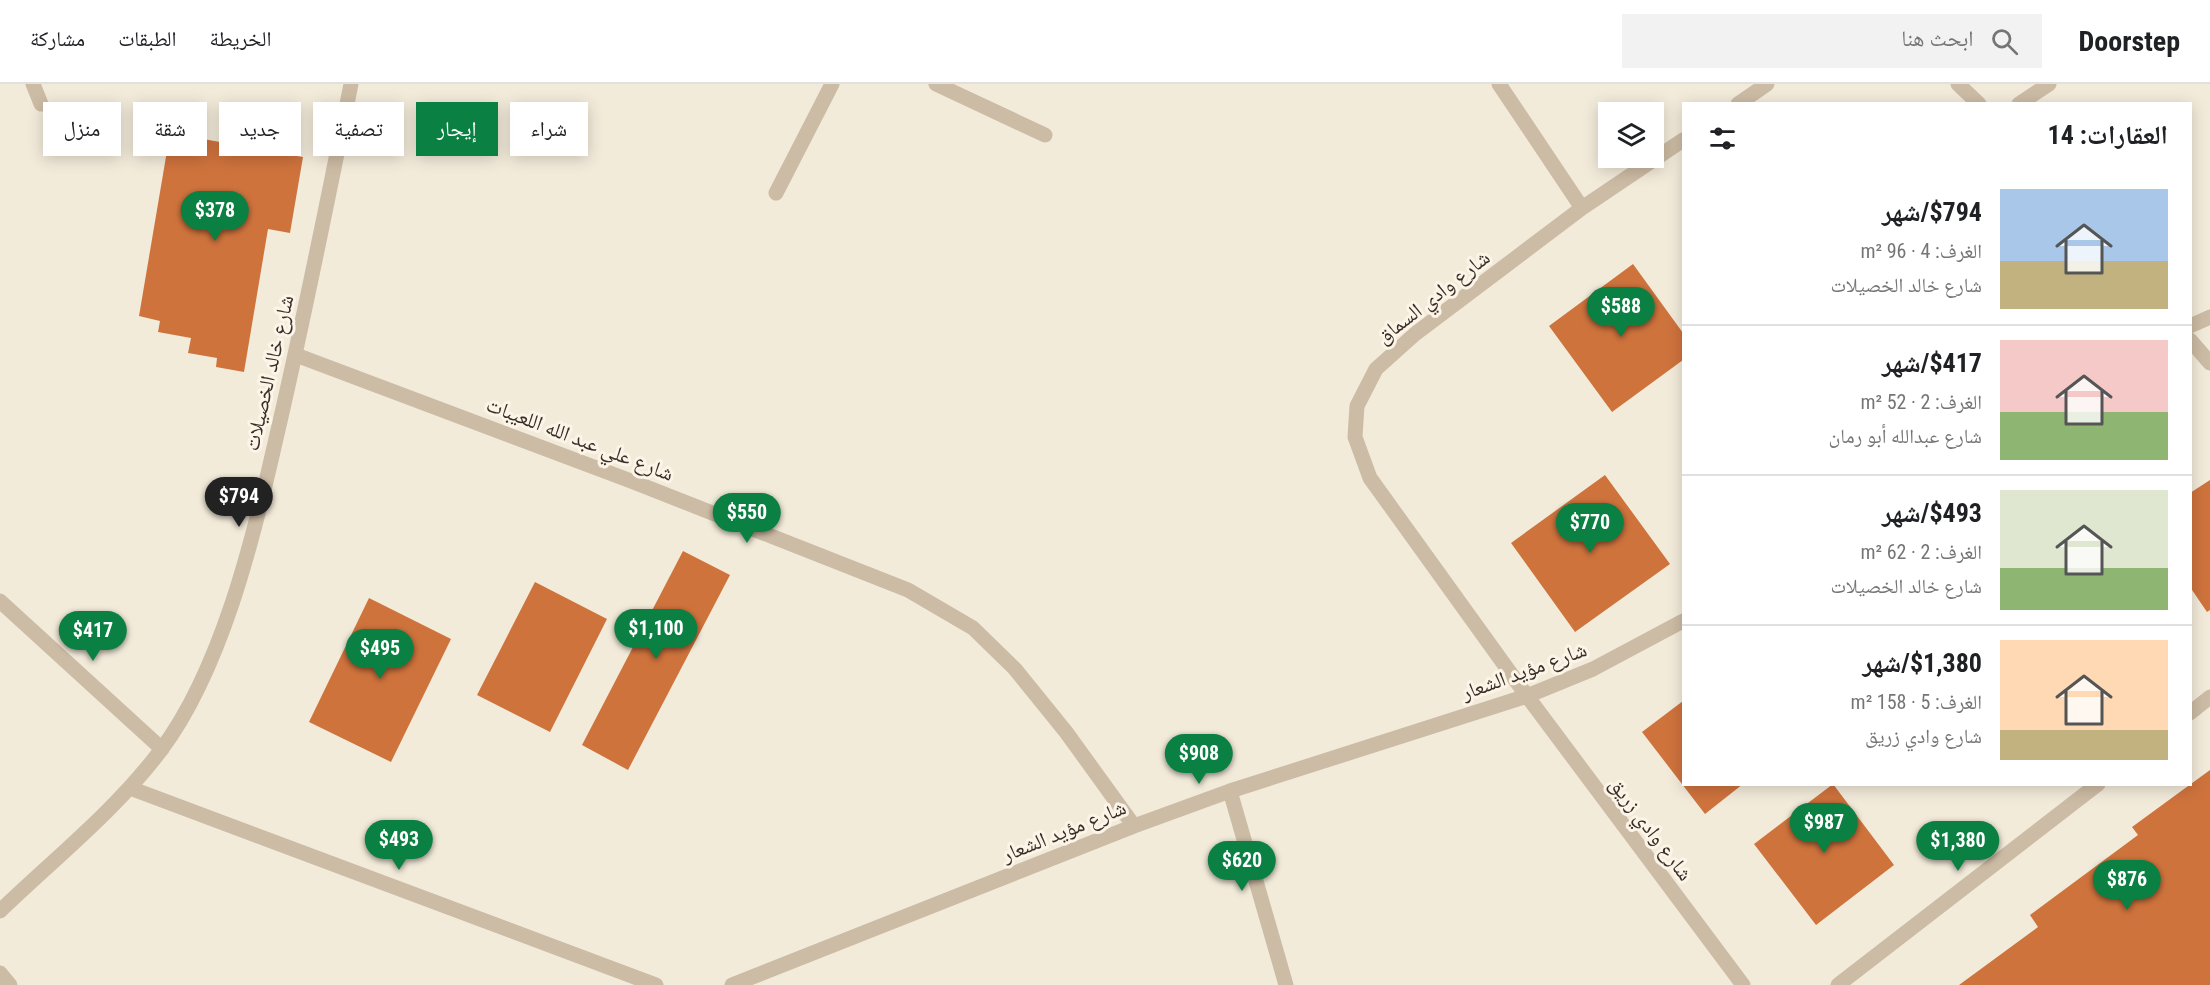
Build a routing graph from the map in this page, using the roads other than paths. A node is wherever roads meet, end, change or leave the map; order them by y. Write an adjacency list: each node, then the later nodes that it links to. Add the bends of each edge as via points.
1 (33, 84): 12 (street)
2 (351, 84): 20 (street, شارع خالد الخصيلات)
3 (832, 84): 15 (street)
4 (936, 84): 13 (street)
5 (1500, 84): 16 (street)
6 (1767, 84): 9 (street)
7 (1958, 84): 10 (street)
8 (2049, 84): 11 (street)
9 (1741, 102)
10 (1977, 102)
11 (2022, 102)
12 (41, 104)
13 (1045, 135)
14 (1682, 141): 16 (street, شارع وادي السماق)
15 (776, 193)
16 (1582, 208): 24 (street, شارع وادي السماق, via 1415,334 1376,369 1358,406 1355,437 1370,478)
17 (2210, 317): 18 (street)
18 (2192, 325)
19 (2192, 342): 21 (street)
20 (296, 355): 27 (street, شارع خالد الخصيلات, via 252,542 194,696); 31 (street, شارع علي عبد الله اللعيبات, via 908,590 973,628 1015,669)
21 (2210, 363)
22 (0, 601): 27 (street)
23 (1682, 622): 24 (street, شارع مؤيد الشعار, via 1593,669)
24 (1527, 696): 30 (street, شارع مؤيد الشعار); 38 (street, شارع وادي زريق)
25 (2210, 697): 26 (street)
26 (2192, 711)
27 (162, 749): 29 (street, شارع خالد الخصيلات)
28 (2095, 786): 39 (street)
29 (130, 788): 32 (street, شارع خالد الخصيلات); 35 (street)
30 (1230, 791): 31 (street, شارع مؤيد الشعار); 37 (street)
31 (1134, 826): 36 (street, شارع مؤيد الشعار)
32 (0, 911)
33 (0, 973): 34 (street)
34 (10, 985)
35 (656, 985)
36 (732, 985)
37 (1286, 985)
38 (1743, 985)
39 (1838, 985)

